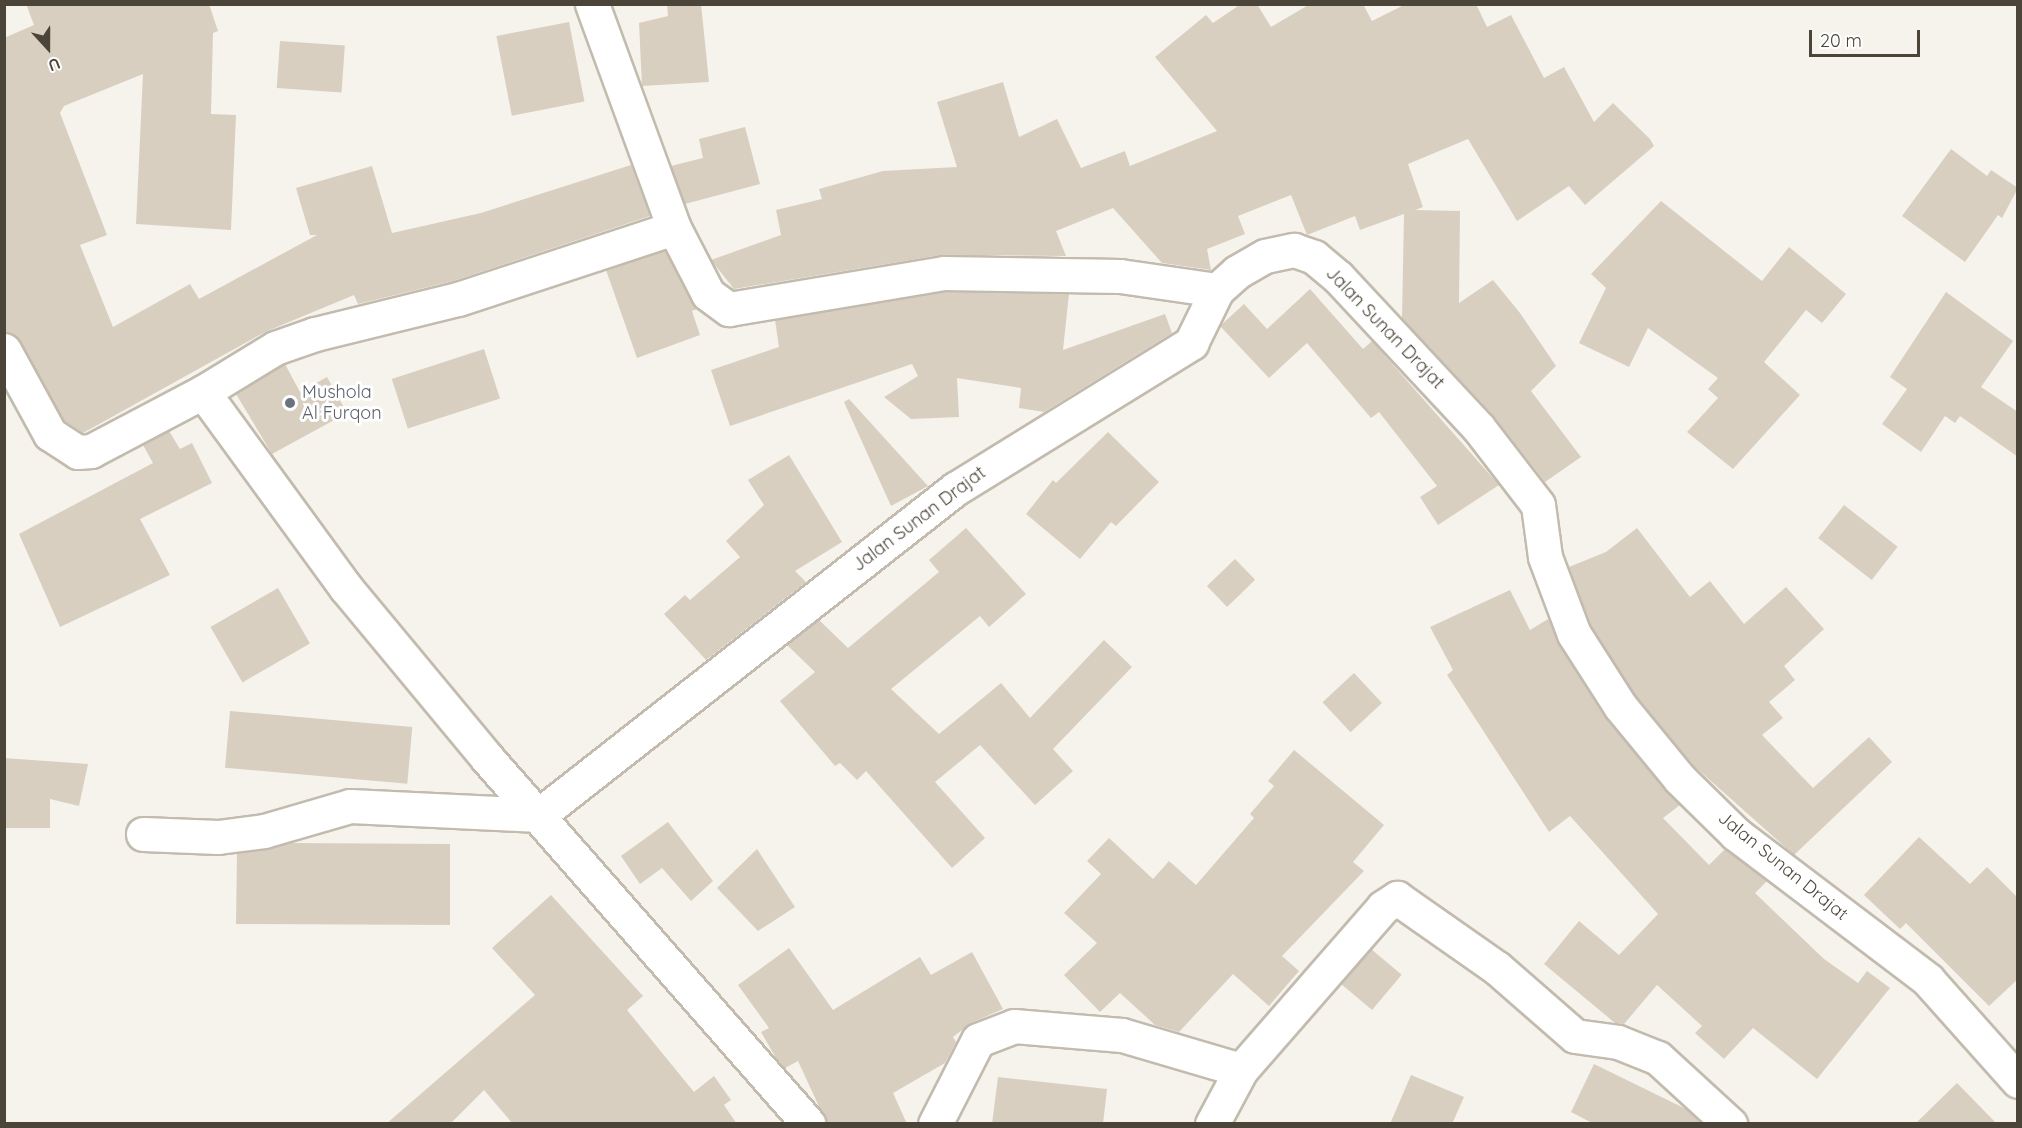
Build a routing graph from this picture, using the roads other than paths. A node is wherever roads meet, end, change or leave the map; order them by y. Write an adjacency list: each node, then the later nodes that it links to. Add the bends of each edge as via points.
1 (592, 4): 2 (street, via 624,103)
2 (674, 228): 3 (street, via 708,294 729,309 944,273 1120,276); 5 (street, via 458,299 275,348)
3 (1217, 290): 6 (street, Jalan Sunan Drajat, via 1191,343 955,489); 9 (street, Jalan Sunan Drajat, via 1265,256 1294,250 1314,257 1338,277 1478,427 1538,505 1545,557 1574,634 1620,706 1680,779 1736,834 1928,980)
4 (4, 350): 5 (street, via 50,434 78,452 91,452)
5 (203, 392): 6 (street, via 346,588)
6 (539, 815): 7 (street, via 350,806 264,831 218,837); 10 (street)
7 (142, 834)
8 (1241, 1070): 11 (street, via 1122,1035 1014,1026 978,1040); 12 (street); 13 (street, via 1383,907 1397,898 1497,968 1575,1036 1618,1042 1658,1058)
9 (2018, 1081)
10 (809, 1124)
11 (935, 1124)
12 (1212, 1124)
13 (1730, 1124)

